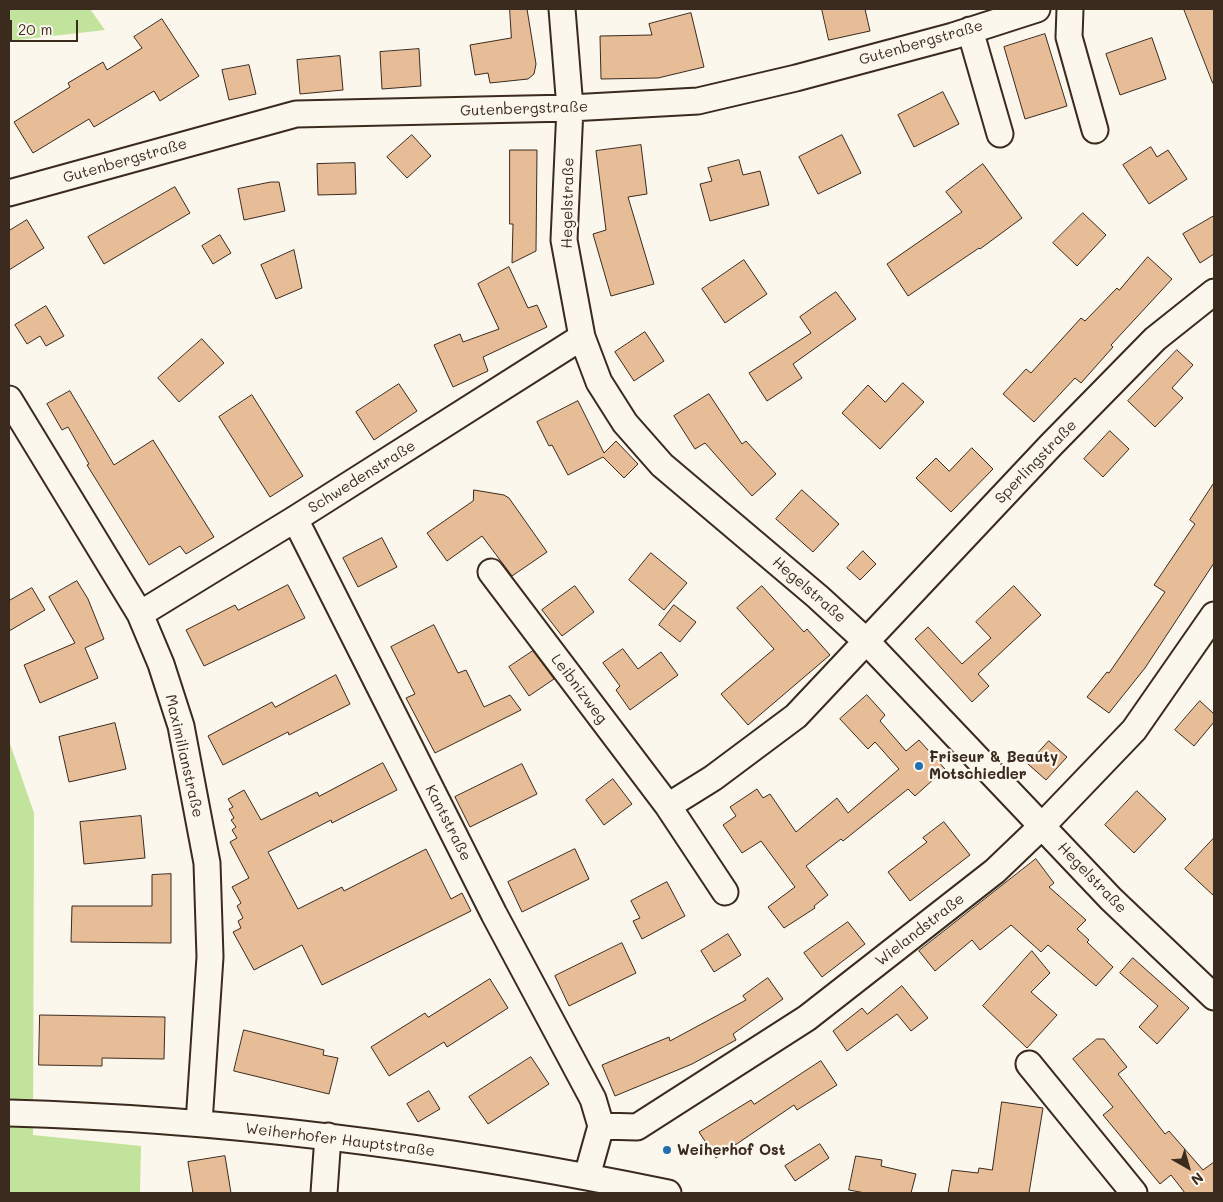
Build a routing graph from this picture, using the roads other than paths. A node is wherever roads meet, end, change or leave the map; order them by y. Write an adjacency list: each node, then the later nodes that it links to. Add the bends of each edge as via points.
1 (562, 9): 5 (street, Hegelstraße)
2 (1037, 9): 4 (street, Gutenbergstraße)
3 (1070, 9): 6 (street, via 1069,37)
4 (970, 30): 5 (street, Gutenbergstraße, via 698,101); 7 (street)
5 (570, 108): 8 (street, Gutenbergstraße, via 296,114); 10 (street, Hegelstraße, via 564,240)
6 (1094, 130)
7 (1000, 134)
8 (9, 193)
9 (1214, 292): 16 (street, Sperlingstraße, via 1155,338)
10 (582, 337): 12 (street, Schwedenstraße); 16 (street, Hegelstraße, via 599,382 625,423 662,465 811,590)
11 (9, 399): 14 (street, Maximilianstraße)
12 (295, 519): 14 (street, Schwedenstraße); 24 (street, Kantstraße, via 489,905 593,1099)
13 (491, 572): 17 (street, Leibnizweg)
14 (140, 614): 23 (street, Maximilianstraße, via 161,664 181,726 208,863 210,958)
15 (1214, 615): 18 (street, Wielandstraße, via 1134,730)
16 (867, 642): 17 (street, via 796,716 714,778); 18 (street, Hegelstraße)
17 (668, 806): 19 (street, Leibnizweg)
18 (1042, 826): 20 (street, Hegelstraße, via 1111,899); 24 (street, Wielandstraße, via 995,871 807,1018 637,1127)
19 (724, 892)
20 (1214, 997)
21 (1029, 1064): 29 (street)
22 (9, 1113): 23 (street, Weiherhofer Hauptstraße)
23 (198, 1123): 25 (street, Weiherhofer Hauptstraße)
24 (601, 1126): 26 (street)
25 (328, 1136): 26 (street, Weiherhofer Hauptstraße); 27 (street)
26 (587, 1176): 28 (street, Weiherhofer Hauptstraße)
27 (324, 1193)
28 (668, 1193)
29 (1134, 1193)

